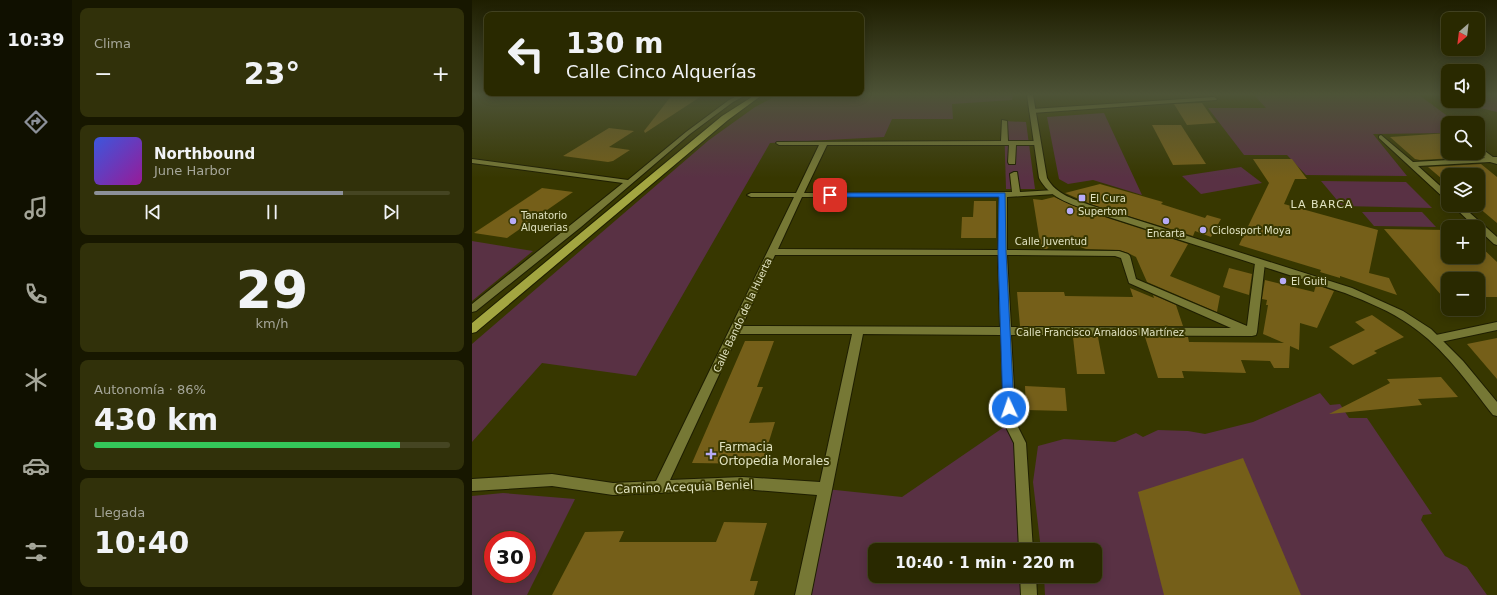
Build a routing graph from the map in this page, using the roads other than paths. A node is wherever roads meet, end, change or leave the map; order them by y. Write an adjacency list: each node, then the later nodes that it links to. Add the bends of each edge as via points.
1 (702, 123): 18 (street)
2 (719, 123): 6 (highway)
3 (721, 123): 6 (highway)
4 (1004, 123): 10 (street)
5 (1034, 123): 11 (street)
6 (714, 127): 32 (highway)
7 (1381, 137): 16 (street)
8 (779, 143): 9 (street)
9 (824, 143): 10 (street); 23 (street, Calle Bando de la Huerta)
10 (1009, 143): 11 (street); 15 (street)
11 (1037, 143): 20 (street, via 1043,178)
12 (1485, 153): 13 (street)
13 (1496, 161): 16 (street)
14 (473, 162): 18 (street)
15 (1012, 162)
16 (1412, 164): 19 (street)
17 (1014, 174): 21 (street)
18 (629, 182): 30 (street)
19 (1441, 191)
20 (1055, 192): 21 (street); 29 (street, via 1090,208)
21 (1016, 194): 24 (street)
22 (751, 195): 23 (street)
23 (799, 195): 24 (street); 27 (street, Calle Bando de la Huerta)
24 (1003, 195): 28 (street)
25 (1464, 212): 26 (street)
26 (1497, 242)
27 (772, 252): 28 (street, Calle Juventud); 33 (street, Calle Bando de la Huerta)
28 (1002, 252): 35 (street); 36 (street, Calle Juventud, via 1116,253 1125,256 1132,281)
29 (1260, 264): 36 (street); 37 (street, via 1373,301 1414,322)
30 (472, 309)
31 (1497, 326): 37 (street)
32 (472, 329)
33 (735, 330): 34 (street, Calle Francisco Arnaldos Martínez); 40 (street, Calle Bando de la Huerta)
34 (858, 332): 35 (street, Calle Francisco Arnaldos Martínez); 41 (street)
35 (1005, 332): 36 (street, Calle Francisco Arnaldos Martínez); 42 (street, via 1010,423 1020,443)
36 (1252, 332)
37 (1436, 339): 38 (street)
38 (1497, 411)
39 (472, 485): 40 (street, Camino Acequia Beniel, via 552,480 613,489)
40 (660, 487): 41 (street, Camino Acequia Beniel, via 742,483)
41 (826, 489): 44 (street)
42 (1026, 543)
43 (1028, 583): 45 (street)
44 (804, 595)
45 (1029, 595)

